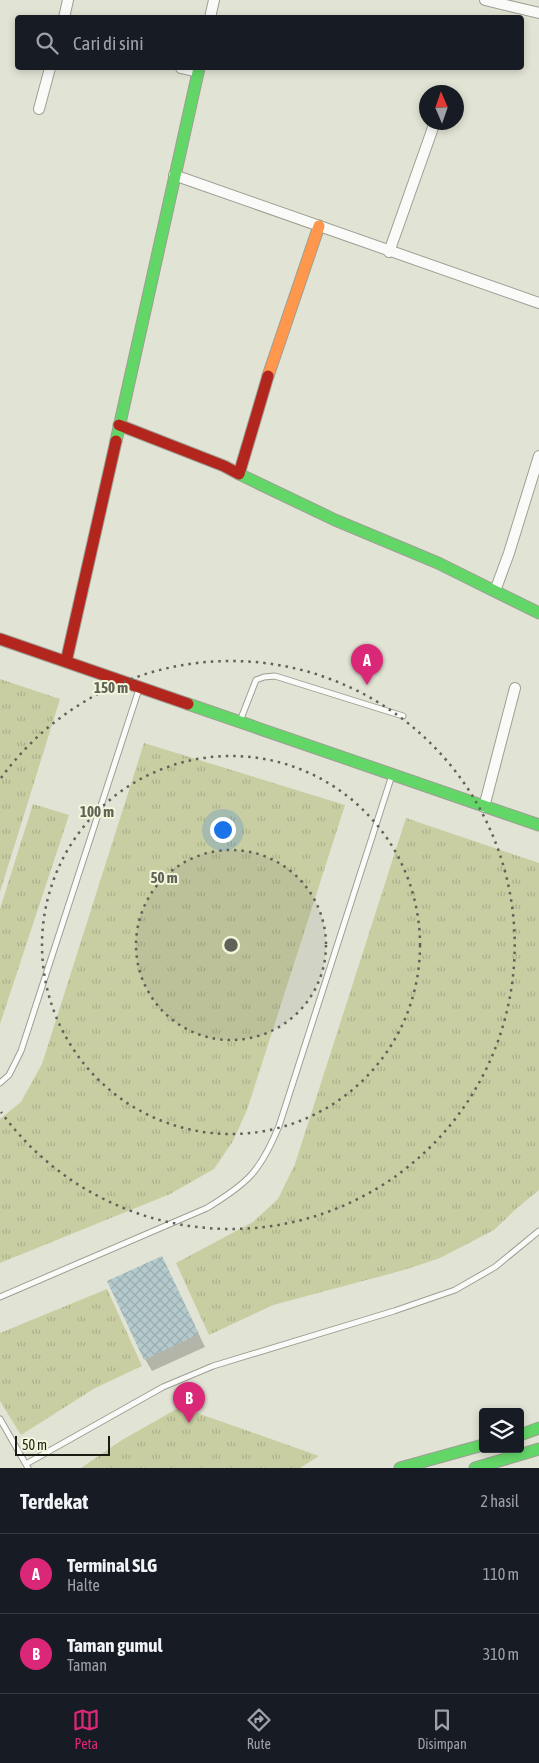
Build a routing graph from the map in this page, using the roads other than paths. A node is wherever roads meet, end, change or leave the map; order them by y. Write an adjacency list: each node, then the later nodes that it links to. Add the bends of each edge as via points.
1 (68, 0): 5 (street)
2 (214, 0): 6 (street)
3 (485, 0): 4 (street)
4 (539, 12)
5 (65, 15)
6 (211, 15)
7 (49, 70): 9 (street)
8 (198, 70): 11 (street)
9 (39, 109)
10 (432, 130): 13 (street)
11 (174, 175): 12 (street); 15 (street)
12 (320, 226): 13 (street); 17 (street, via 263,392)
13 (389, 252): 14 (street)
14 (539, 303)
15 (119, 425): 17 (street); 21 (street)
16 (539, 456): 18 (street)
17 (239, 474): 18 (street, via 335,520 438,562)
18 (495, 591): 19 (street)
19 (539, 613)
20 (0, 639): 21 (street)
21 (66, 662): 22 (street)
22 (140, 687): 25 (street); 29 (lane, via 21,1051 9,1075)
23 (515, 688): 27 (street)
24 (403, 716): 25 (lane, via 275,676 256,680)
25 (240, 721): 26 (street)
26 (392, 774): 27 (street); 31 (lane, via 279,1126 253,1175 207,1208)
27 (484, 807): 28 (street)
28 (539, 825)
29 (0, 1083)
30 (539, 1231): 37 (lane, via 496,1267 455,1290 213,1366 155,1391)
31 (0, 1297)
32 (0, 1419): 37 (lane)
33 (539, 1428): 34 (street)
34 (524, 1434)
35 (479, 1446): 38 (street)
36 (539, 1449): 39 (street)
37 (27, 1466)
38 (400, 1468)
39 (475, 1468)

